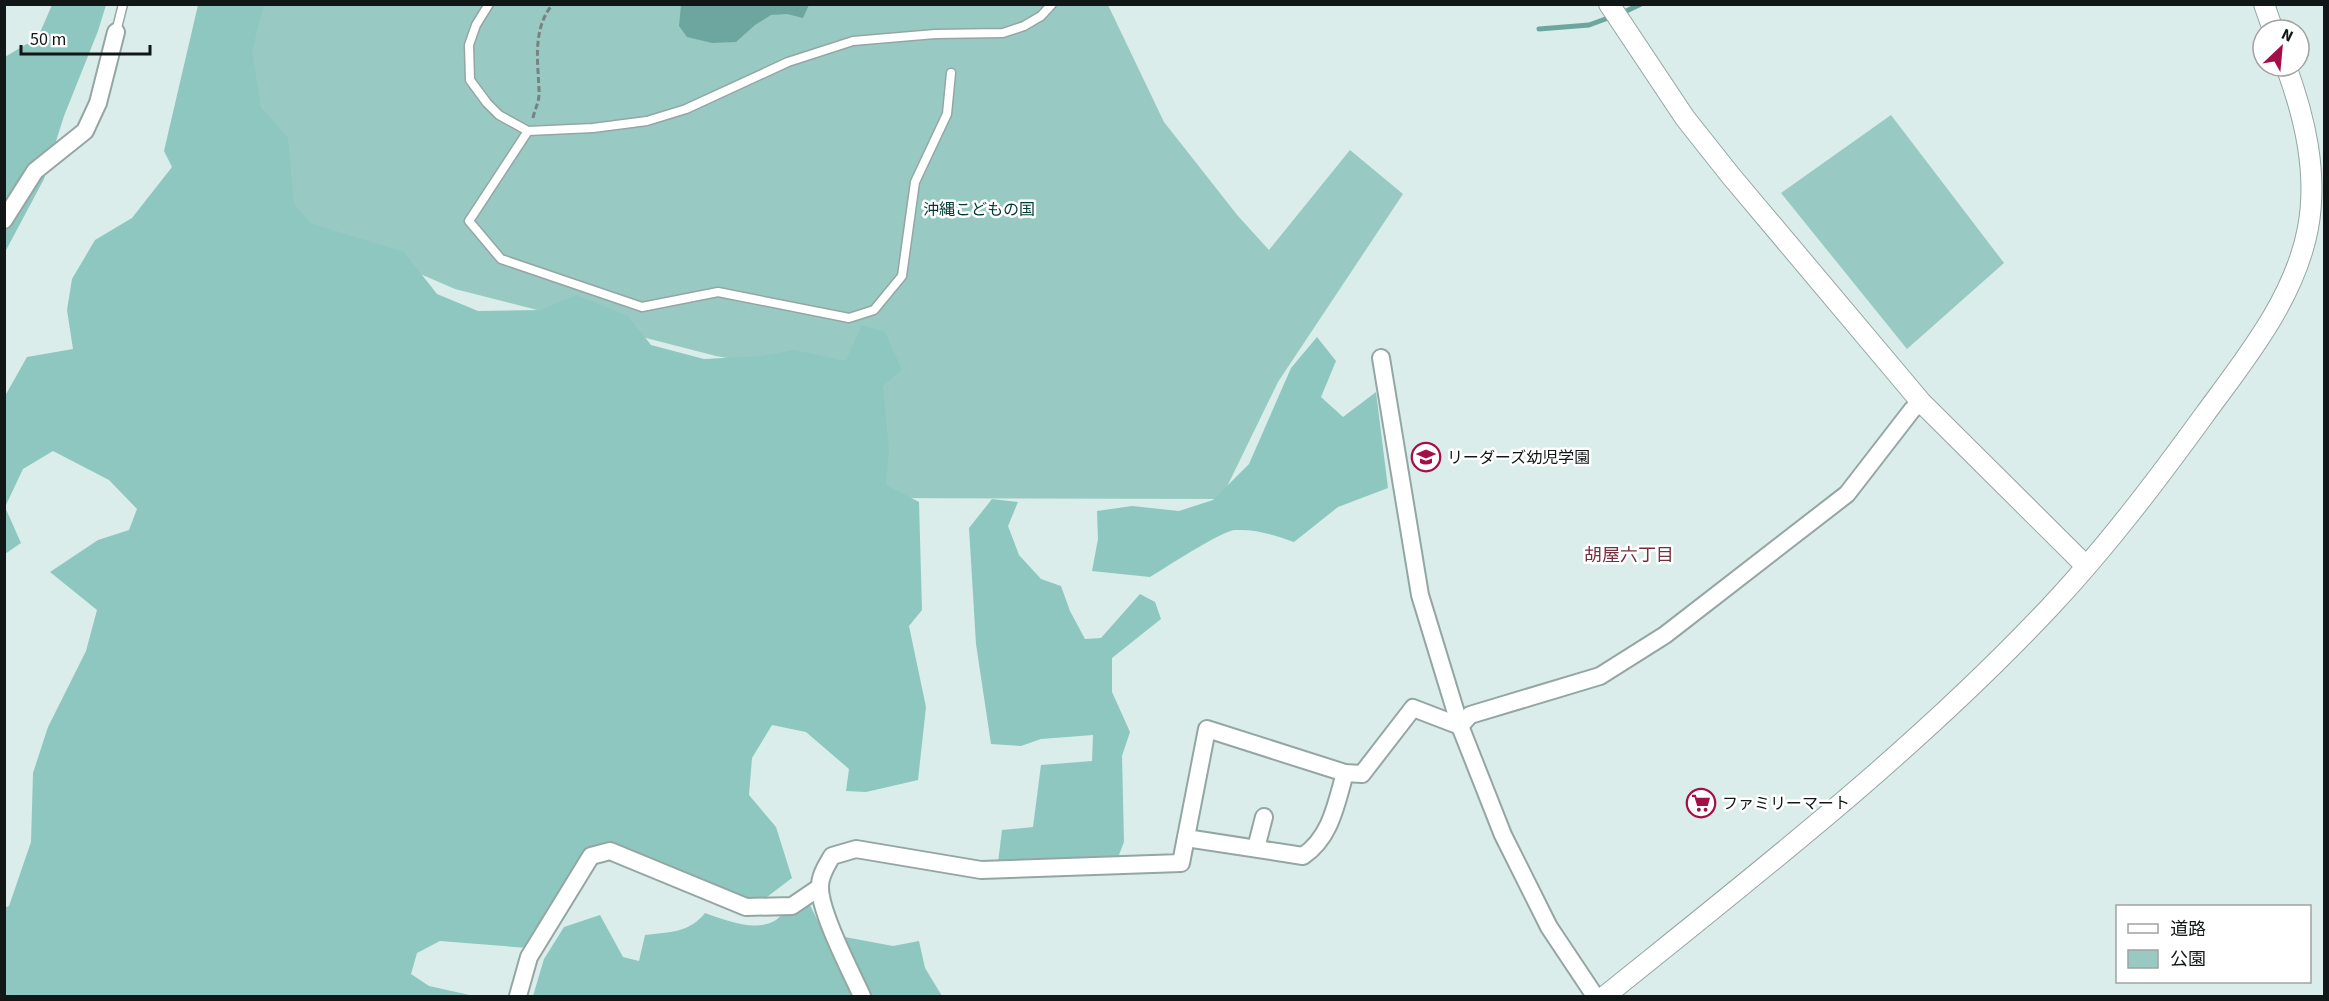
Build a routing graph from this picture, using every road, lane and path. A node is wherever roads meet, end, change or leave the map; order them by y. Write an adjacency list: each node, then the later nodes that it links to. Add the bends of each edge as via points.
1 (123, 4): 6 (lane)
2 (489, 4): 9 (lane, via 469,45 470,80 493,109)
3 (553, 4): 9 (path, via 545,16 537,45 538,105)
4 (1052, 4): 9 (lane, via 1041,16 1004,33 853,41 788,62 686,109 647,121)
5 (1610, 5): 13 (street, via 1685,118)
6 (116, 32): 11 (street, via 98,103 86,131 35,171)
7 (951, 73): 9 (lane, via 947,114 915,182 902,276 874,310 849,318 718,292 642,307 501,259 469,221)
8 (2290, 78): 10 (street)
9 (528, 131)
10 (2318, 187): 14 (street, via 2296,268 2280,304 2245,360 2152,487)
11 (4, 220)
12 (1381, 358): 15 (street, via 1420,595)
13 (1921, 402): 14 (street); 15 (street, via 1847,494 1665,635 1600,676 1470,715)
14 (2086, 566): 24 (street, via 2051,606 1873,777)
15 (1460, 726): 16 (street, via 1413,708 1362,774); 23 (street, via 1503,835 1549,927)
16 (1345, 773): 18 (street, via 1207,729); 19 (street, via 1330,824 1315,848 1303,856)
17 (1264, 817): 19 (street)
18 (1186, 838): 19 (street); 20 (street, via 1181,863 981,870 856,849 832,856)
19 (1256, 848)
20 (820, 887): 21 (street, via 792,906 746,907 610,851 591,856 529,957); 22 (street, via 827,917)
21 (518, 996)
22 (862, 996)
23 (1595, 996)
24 (1605, 996)

